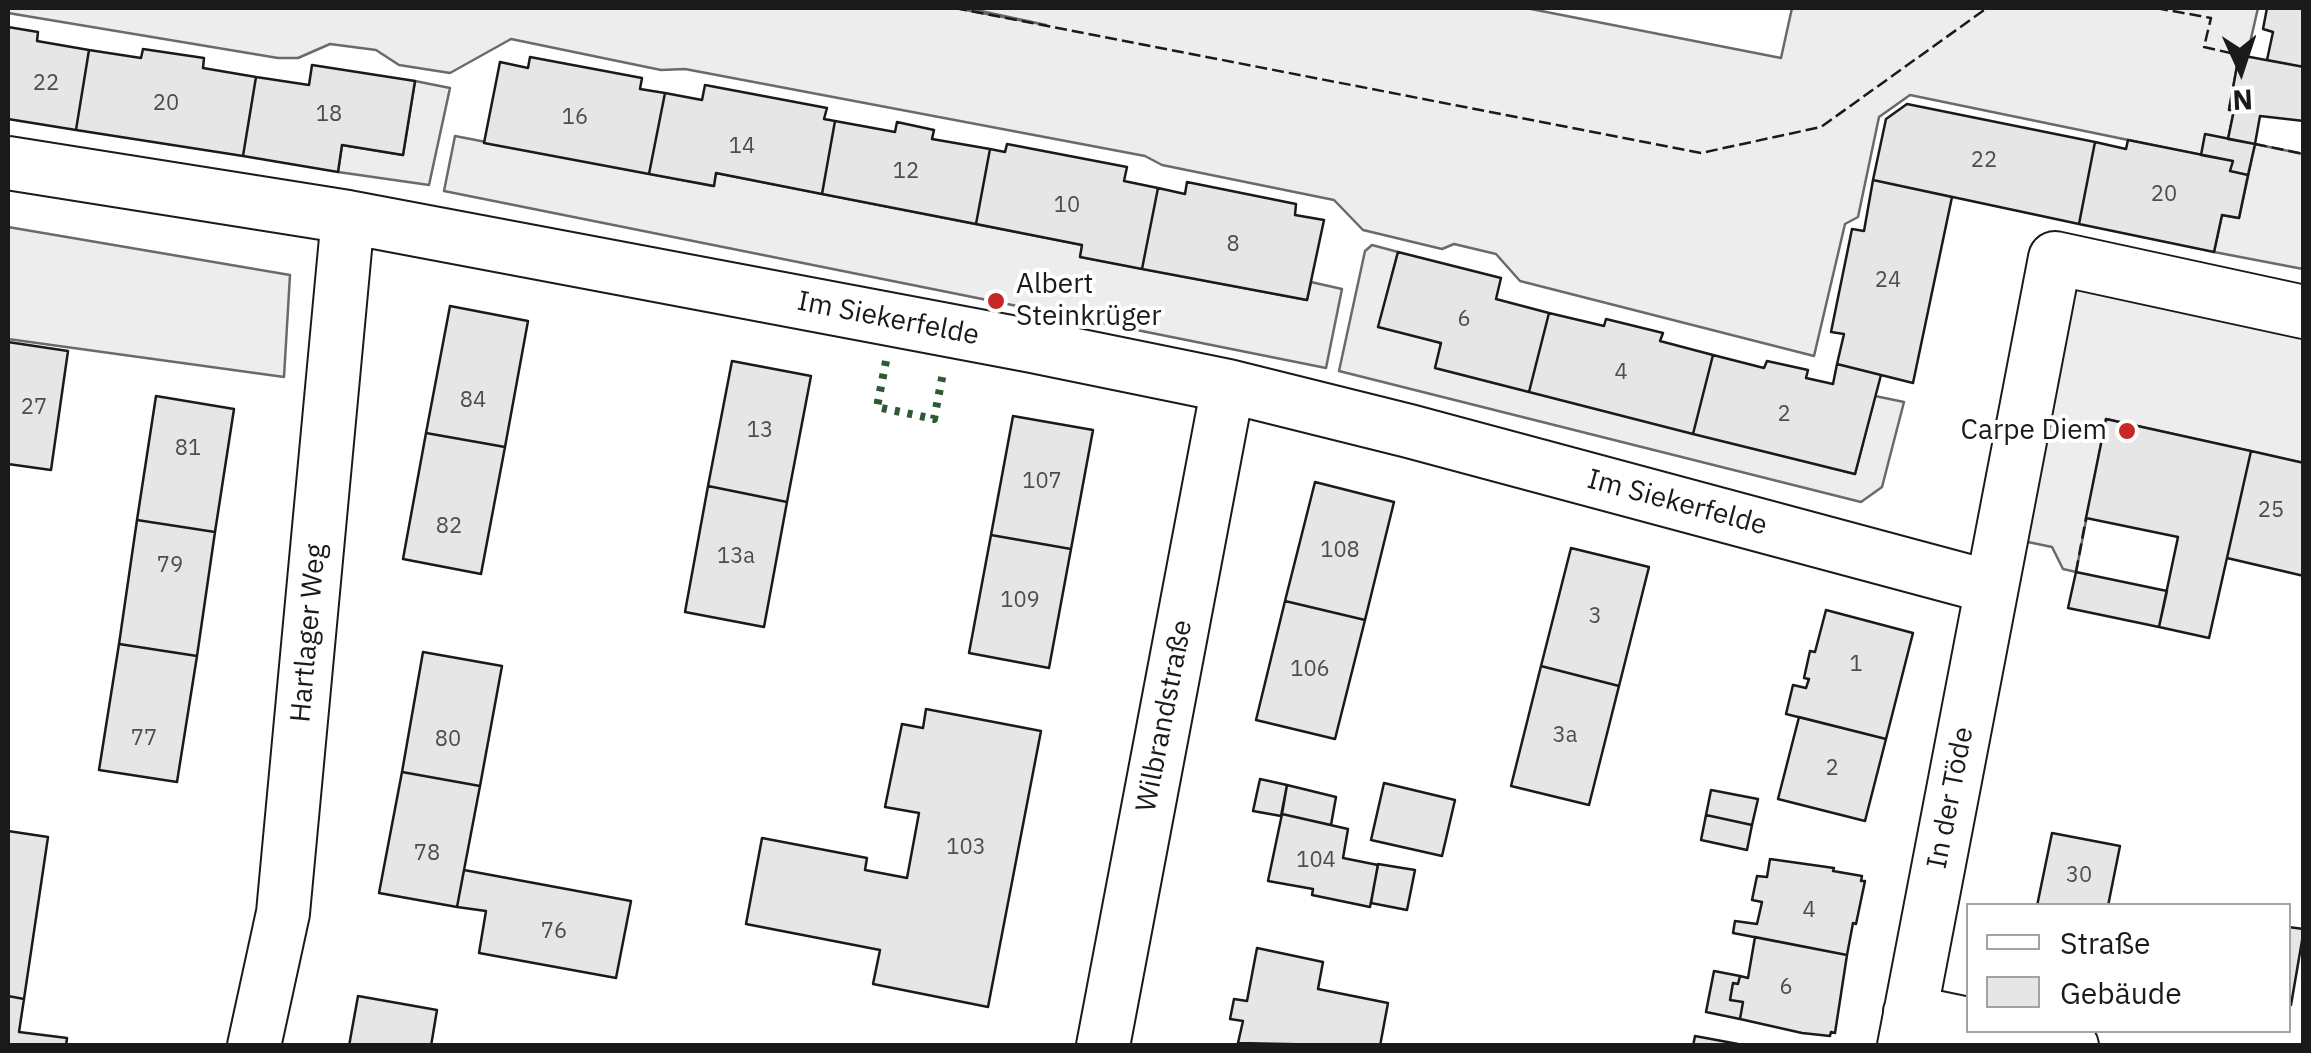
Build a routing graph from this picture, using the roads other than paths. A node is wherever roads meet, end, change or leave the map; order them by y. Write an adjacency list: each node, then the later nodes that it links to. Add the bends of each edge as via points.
1 (8, 163): 2 (street, Im Siekerfelde)
2 (348, 217): 4 (street, Im Siekerfelde); 9 (street, Hartlager Weg, via 283,913)
3 (2304, 312): 5 (street, In der Töde, via 2054,258)
4 (1228, 386): 5 (street, Im Siekerfelde); 10 (street, Wilbrandstraße)
5 (1994, 569): 7 (street, In der Töde)
6 (1966, 1024): 7 (street)
7 (1907, 1029)
8 (2014, 1033): 11 (street)
9 (254, 1046)
10 (1102, 1046)
11 (2072, 1046)

